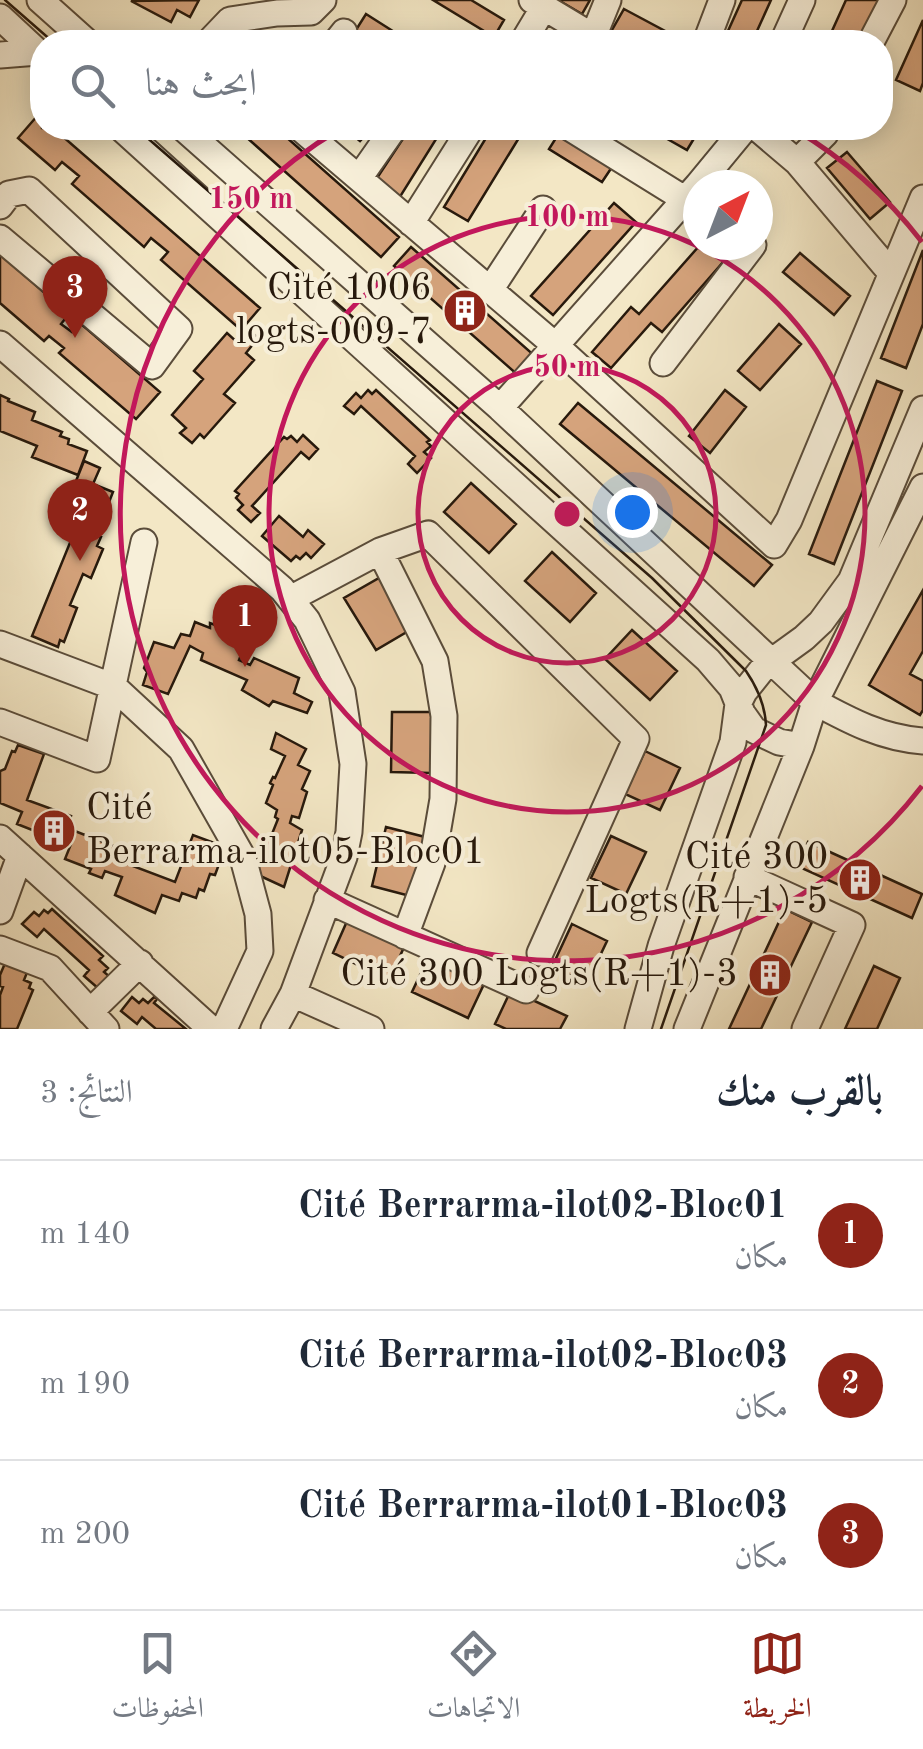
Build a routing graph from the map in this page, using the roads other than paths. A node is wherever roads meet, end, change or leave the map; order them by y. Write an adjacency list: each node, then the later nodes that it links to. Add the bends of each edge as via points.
1 (40, 0): 9 (street)
2 (323, 0): 10 (street, via 311,12 230,20)
3 (608, 0): 13 (street)
4 (722, 0): 14 (street)
5 (802, 0): 15 (street)
6 (893, 0): 16 (street)
7 (538, 4): 11 (street); 12 (street)
8 (0, 17): 17 (street)
9 (74, 30)
10 (220, 30)
11 (528, 30)
12 (581, 30)
13 (600, 30)
14 (711, 30)
15 (788, 30)
16 (878, 30)
17 (30, 45)
18 (30, 54): 19 (street)
19 (0, 55)
20 (133, 140): 55 (street, via 708,660)
21 (197, 140): 45 (street)
22 (314, 140): 31 (street)
23 (385, 140): 31 (street)
24 (463, 140): 37 (street)
25 (597, 140): 32 (street)
26 (735, 140): 30 (street)
27 (771, 140): 29 (street)
28 (819, 140): 29 (street)
29 (797, 162): 40 (street)
30 (714, 170)
31 (358, 178): 37 (street)
32 (683, 178)
33 (923, 198): 40 (street)
34 (0, 206): 38 (street, via 8,194 29,190 179,329 152,366)
35 (683, 207): 43 (street)
36 (543, 209): 41 (street)
37 (411, 222): 41 (street)
38 (0, 238)
39 (742, 260): 44 (street)
40 (891, 273): 43 (street, via 774,545)
41 (490, 290): 43 (street)
42 (0, 344): 50 (street)
43 (556, 346): 45 (street)
44 (663, 363)
45 (500, 408): 52 (street)
46 (923, 409): 52 (street, via 851,581 821,622)
47 (923, 487): 54 (street)
48 (144, 542): 53 (street)
49 (380, 551): 50 (street); 64 (street, via 435,662 444,716 432,863); 66 (street, via 428,534 636,739)
50 (290, 599): 62 (street, via 326,656 348,724 349,832)
51 (0, 644): 53 (street)
52 (772, 660): 54 (street); 55 (street)
53 (114, 688): 56 (street, via 96,760); 72 (street, via 181,749 243,858 260,951)
54 (815, 702): 57 (street, via 869,730); 58 (street)
55 (738, 704): 58 (street, via 754,730); 75 (street, via 733,742)
56 (0, 722)
57 (919, 734)
58 (800, 746): 61 (street)
59 (0, 838): 60 (street)
60 (20, 856): 63 (street); 67 (street)
61 (747, 878): 76 (street); 77 (street, via 852,925)
62 (327, 900): 64 (street); 69 (street)
63 (0, 911)
64 (405, 936): 68 (street)
65 (0, 949): 70 (street, via 50,968)
66 (540, 953)
67 (140, 963): 70 (street); 71 (street)
68 (526, 990)
69 (293, 994): 73 (street); 74 (street)
70 (98, 1021)
71 (211, 1029)
72 (224, 1029)
73 (274, 1029)
74 (371, 1029)
75 (638, 1029)
76 (687, 1029)
77 (805, 1029)

